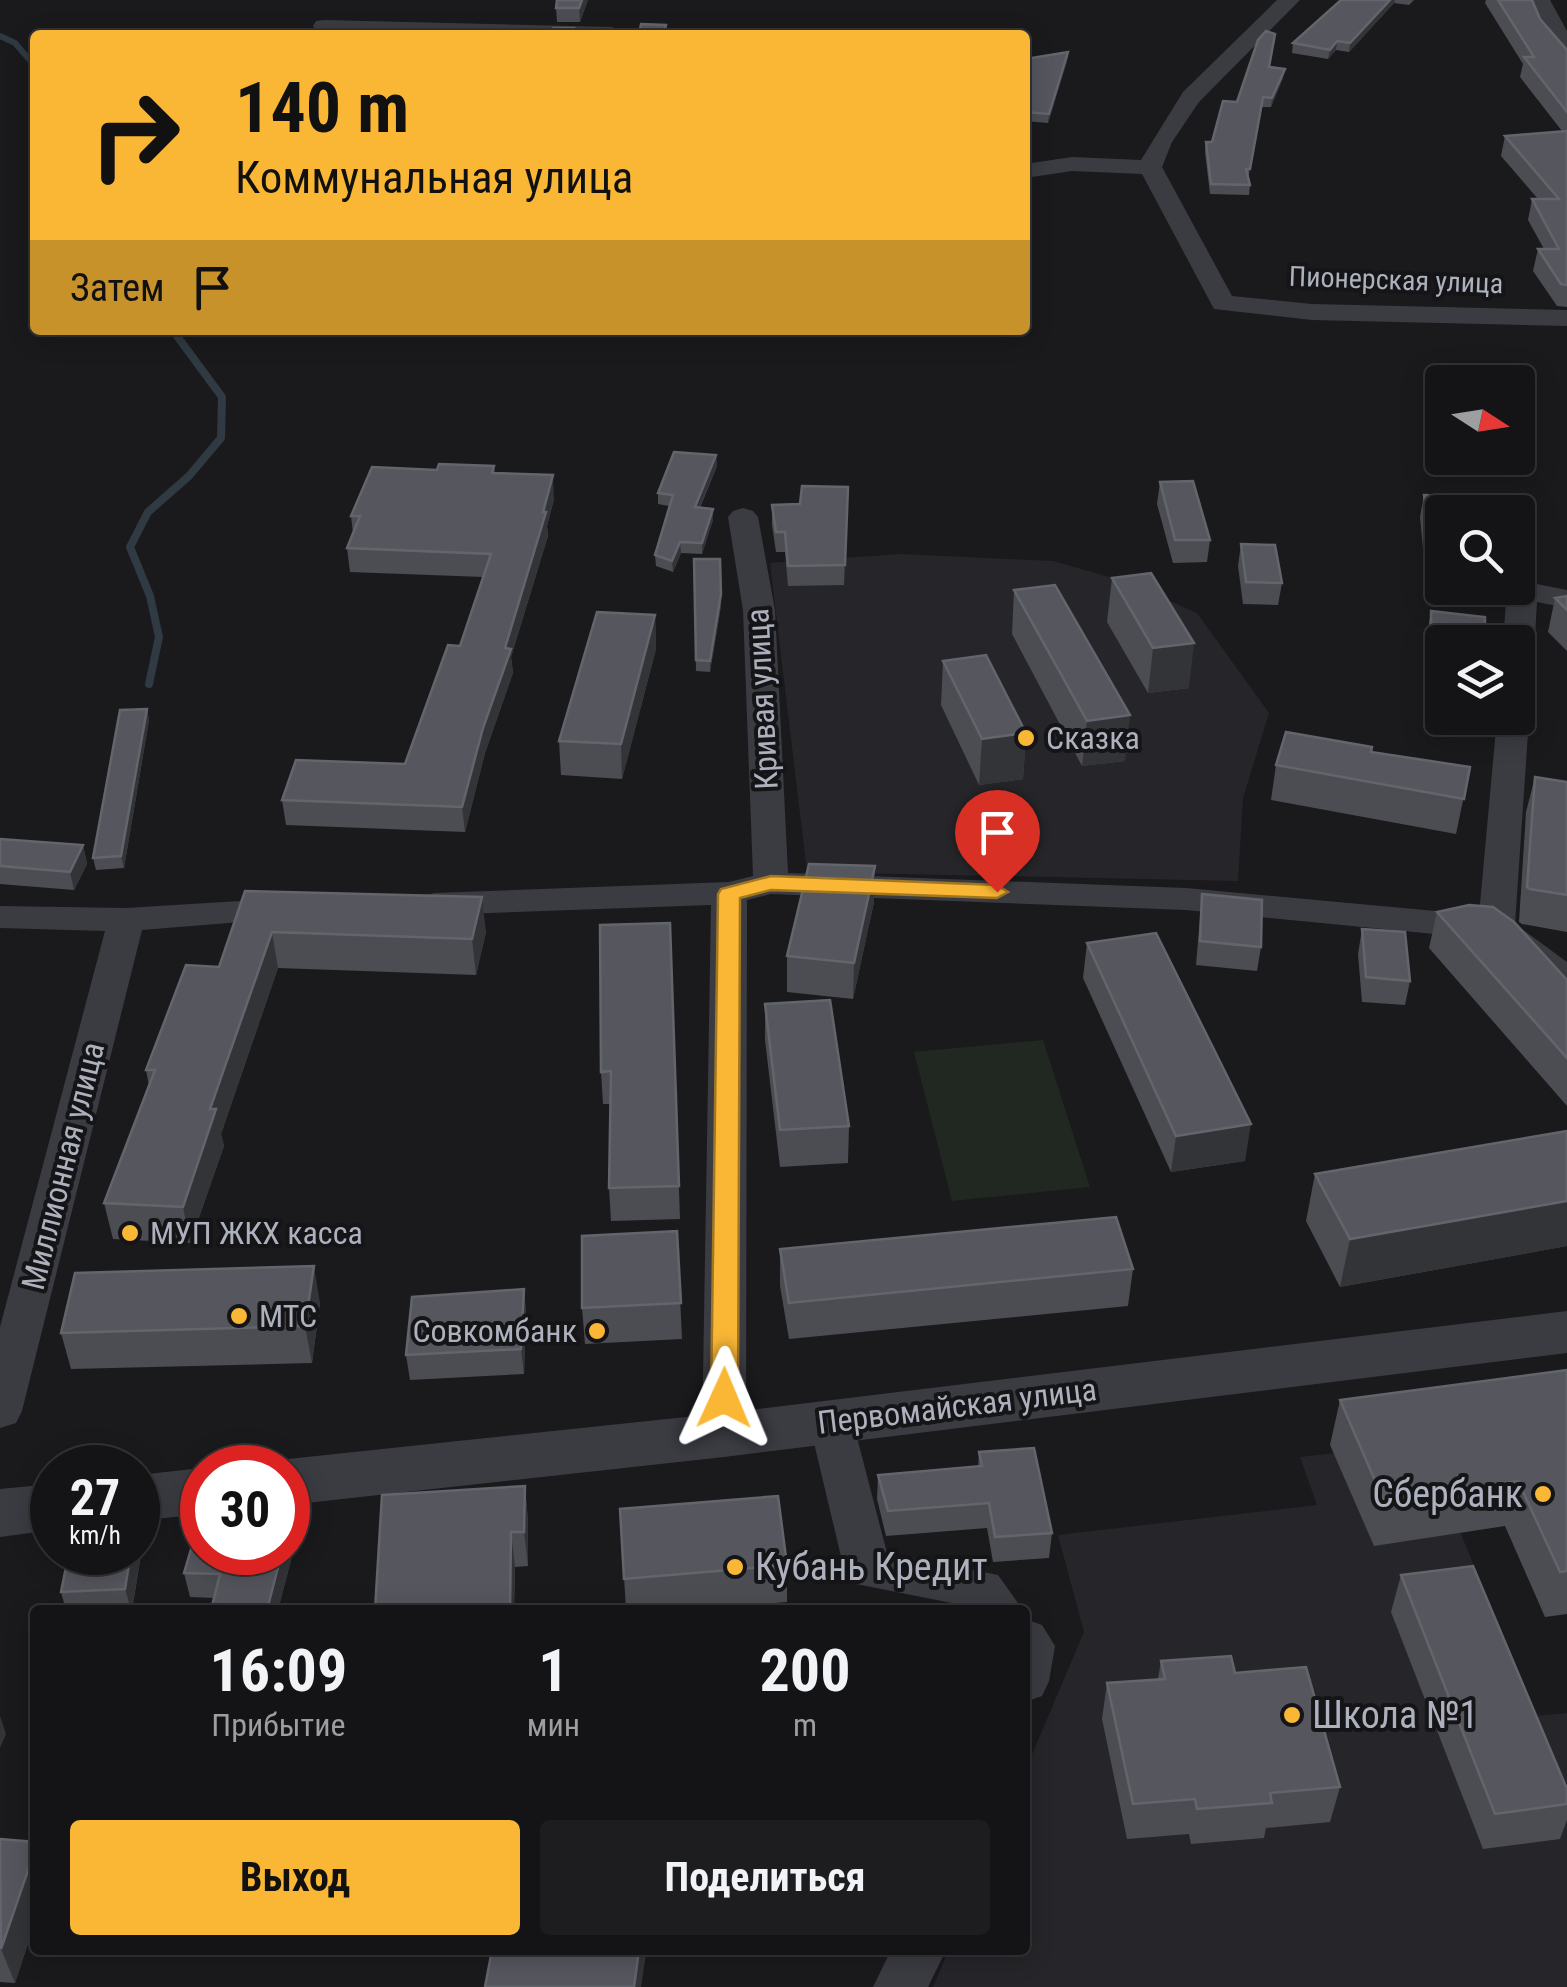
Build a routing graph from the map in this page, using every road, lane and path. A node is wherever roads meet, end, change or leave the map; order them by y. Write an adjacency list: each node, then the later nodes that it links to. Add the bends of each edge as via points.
1 (1289, 0): 6 (street, via 1209,78 1159,142)
2 (1540, 0): 5 (street)
3 (324, 26): 4 (street)
4 (613, 28)
5 (1567, 44)
6 (1150, 166): 7 (street); 8 (street, Пионерская улица, via 1223,303 1312,312)
7 (1030, 170)
8 (1567, 318)
9 (743, 517): 13 (street, Кривая улица, via 759,610)
10 (1567, 598): 11 (street, via 1522,590)
11 (1520, 625)
12 (1511, 735): 19 (street)
13 (771, 883): 14 (street); 19 (street, via 1186,899)
14 (729, 894): 15 (street); 24 (street)
15 (406, 905)
16 (328, 908): 18 (street)
17 (0, 917): 18 (street)
18 (126, 920): 22 (street, Миллионная улица)
19 (1496, 928): 20 (street)
20 (1567, 980)
21 (1567, 1332): 23 (street, Первомайская улица)
22 (0, 1411)
23 (831, 1422): 24 (street, Первомайская улица); 28 (street, via 868,1569 980,1589)
24 (724, 1434): 25 (street, Первомайская улица)
25 (310, 1480)
26 (30, 1510): 27 (street)
27 (0, 1513)
28 (994, 1605)
29 (916, 1955): 30 (street)
30 (900, 1987)

